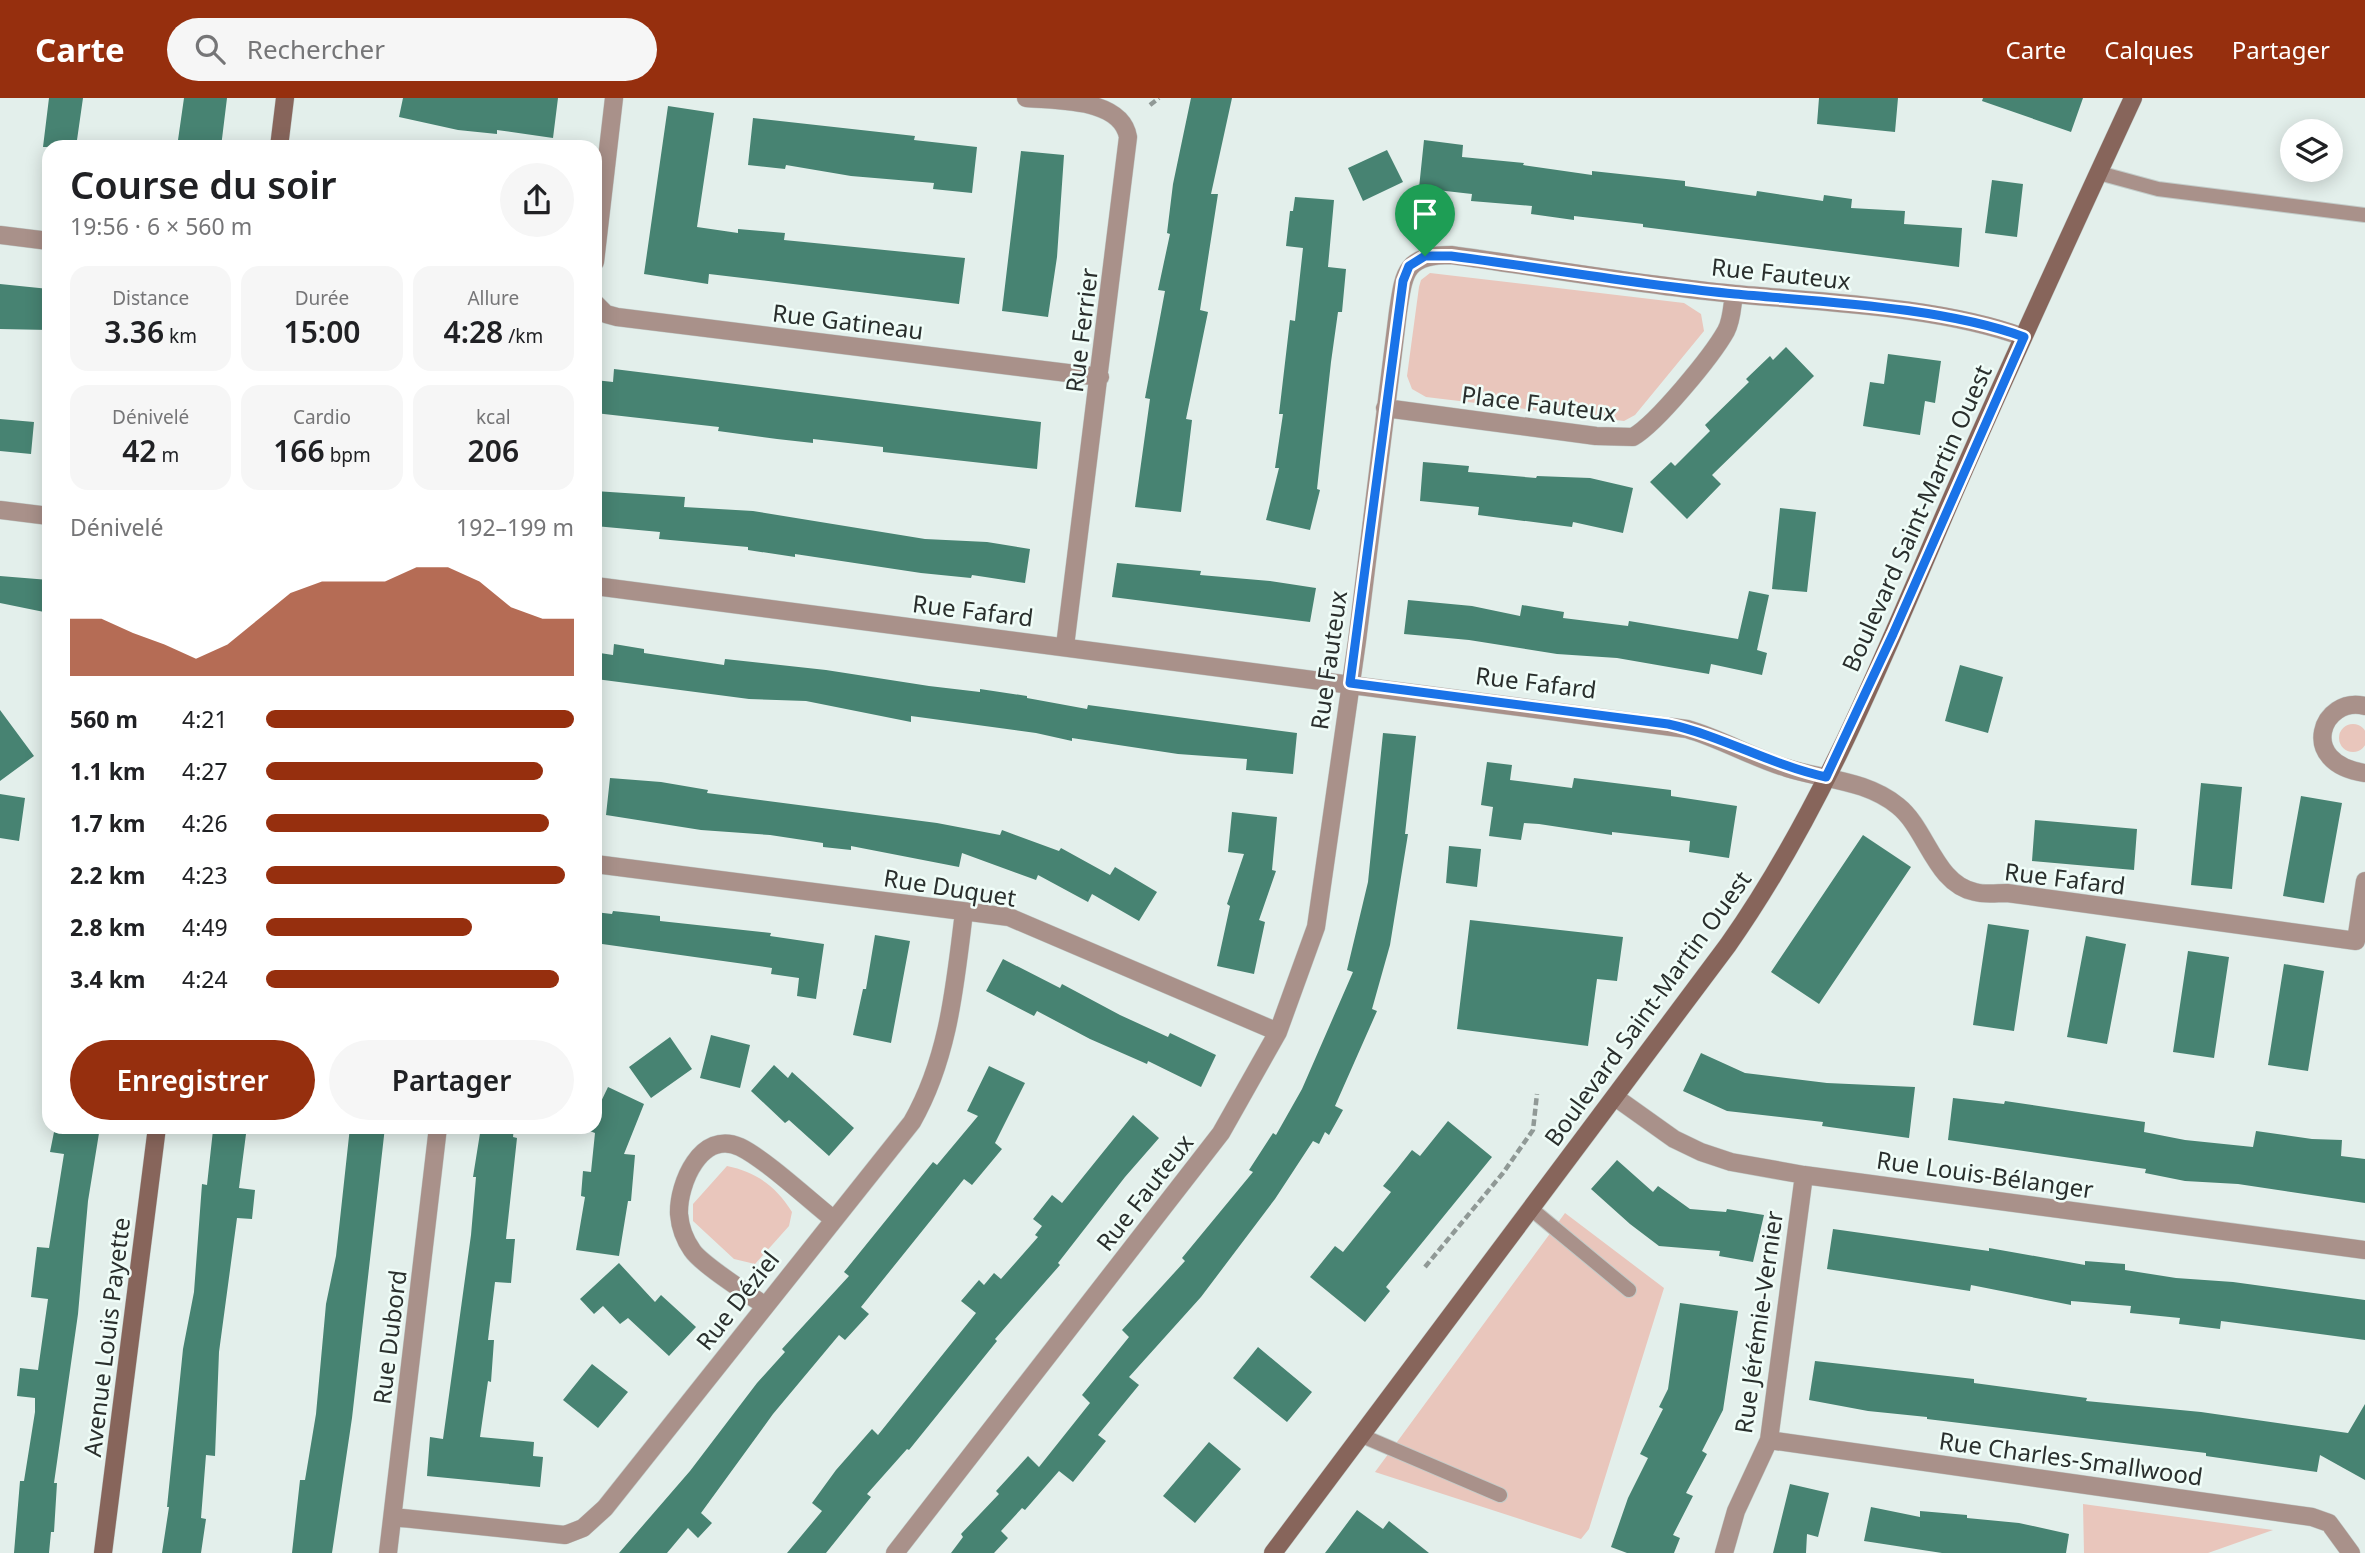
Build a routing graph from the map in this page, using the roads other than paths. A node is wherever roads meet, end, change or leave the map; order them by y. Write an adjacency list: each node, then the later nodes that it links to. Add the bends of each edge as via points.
1 (285, 98): 5 (main road)
2 (614, 98): 7 (street)
3 (1027, 98): 14 (street, Rue Ferrier, via 1097,106 1118,117 1127,130)
4 (2133, 98): 6 (main road, Boulevard Saint-Martin Ouest)
5 (280, 140)
6 (2099, 173): 8 (lane, via 2158,189); 13 (main road, Boulevard Saint-Martin Ouest)
7 (602, 202)
8 (2365, 215)
9 (0, 235): 10 (street)
10 (42, 240)
11 (1734, 293): 13 (street, Rue Fauteux, via 1906,312); 15 (street, Place Fauteux, via 1729,322 1717,344 1653,421 1633,437); 15 (street, Rue Fauteux, via 1425,256 1409,266 1403,281)
12 (602, 310): 14 (street, Rue Gatineau, via 617,317)
13 (2024, 337): 23 (main road, Boulevard Saint-Martin Ouest)
14 (1100, 377): 19 (street, Rue Ferrier)
15 (1385, 408): 20 (street, Rue Fauteux)
16 (0, 510): 17 (street)
17 (42, 515)
18 (602, 587): 19 (street, Rue Fafard)
19 (1065, 646): 20 (street, Rue Fafard)
20 (1350, 683): 23 (street, Rue Fafard, via 1668,724 1786,768); 27 (street, Rue Fauteux, via 1315,927)
21 (2365, 706): 22 (street, via 2348,705 2331,716 2321,738 2328,757 2339,766)
22 (2365, 773)
23 (1826, 777): 25 (street, Rue Fafard, via 1878,792 1901,808 1945,871 1965,889 1977,893 2007,893 2356,941); 28 (main road, Boulevard Saint-Martin Ouest, via 1748,917)
24 (602, 865): 26 (street, Rue Duquet)
25 (2365, 881)
26 (964, 912): 27 (street, Rue Duquet, via 1009,917); 33 (street, Rue Déziel, via 943,1048 930,1090 912,1122)
27 (1278, 1032): 43 (street, Rue Fauteux, via 1221,1133)
28 (1615, 1097): 31 (street, Rue Louis-Bélanger, via 1674,1139 1701,1152); 32 (main road, Boulevard Saint-Martin Ouest)
29 (156, 1134): 41 (main road, Avenue Louis Payette)
30 (437, 1134): 40 (street, Rue Dubord)
31 (1804, 1175): 34 (street, Rue Louis-Bélanger); 38 (street, Rue Jérémie-Vernier)
32 (1530, 1208): 35 (lane); 37 (main road, Boulevard Saint-Martin Ouest)
33 (833, 1219): 36 (street, Rue Déziel); 36 (street, via 740,1147 716,1146 697,1157 682,1191 679,1214 683,1232 693,1252)
34 (2365, 1250)
35 (1629, 1290)
36 (764, 1305): 40 (street, Rue Déziel, via 605,1508 583,1528 548,1535)
37 (1360, 1435): 39 (lane); 44 (main road, Boulevard Saint-Martin Ouest)
38 (1769, 1440): 45 (street, Rue Jérémie-Vernier); 46 (street, Rue Charles-Smallwood, via 2312,1517 2329,1523)
39 (1500, 1495)
40 (393, 1517): 42 (street, Rue Dubord)
41 (103, 1553)
42 (388, 1553)
43 (895, 1553)
44 (1273, 1553)
45 (1724, 1553)
46 (2351, 1553)

